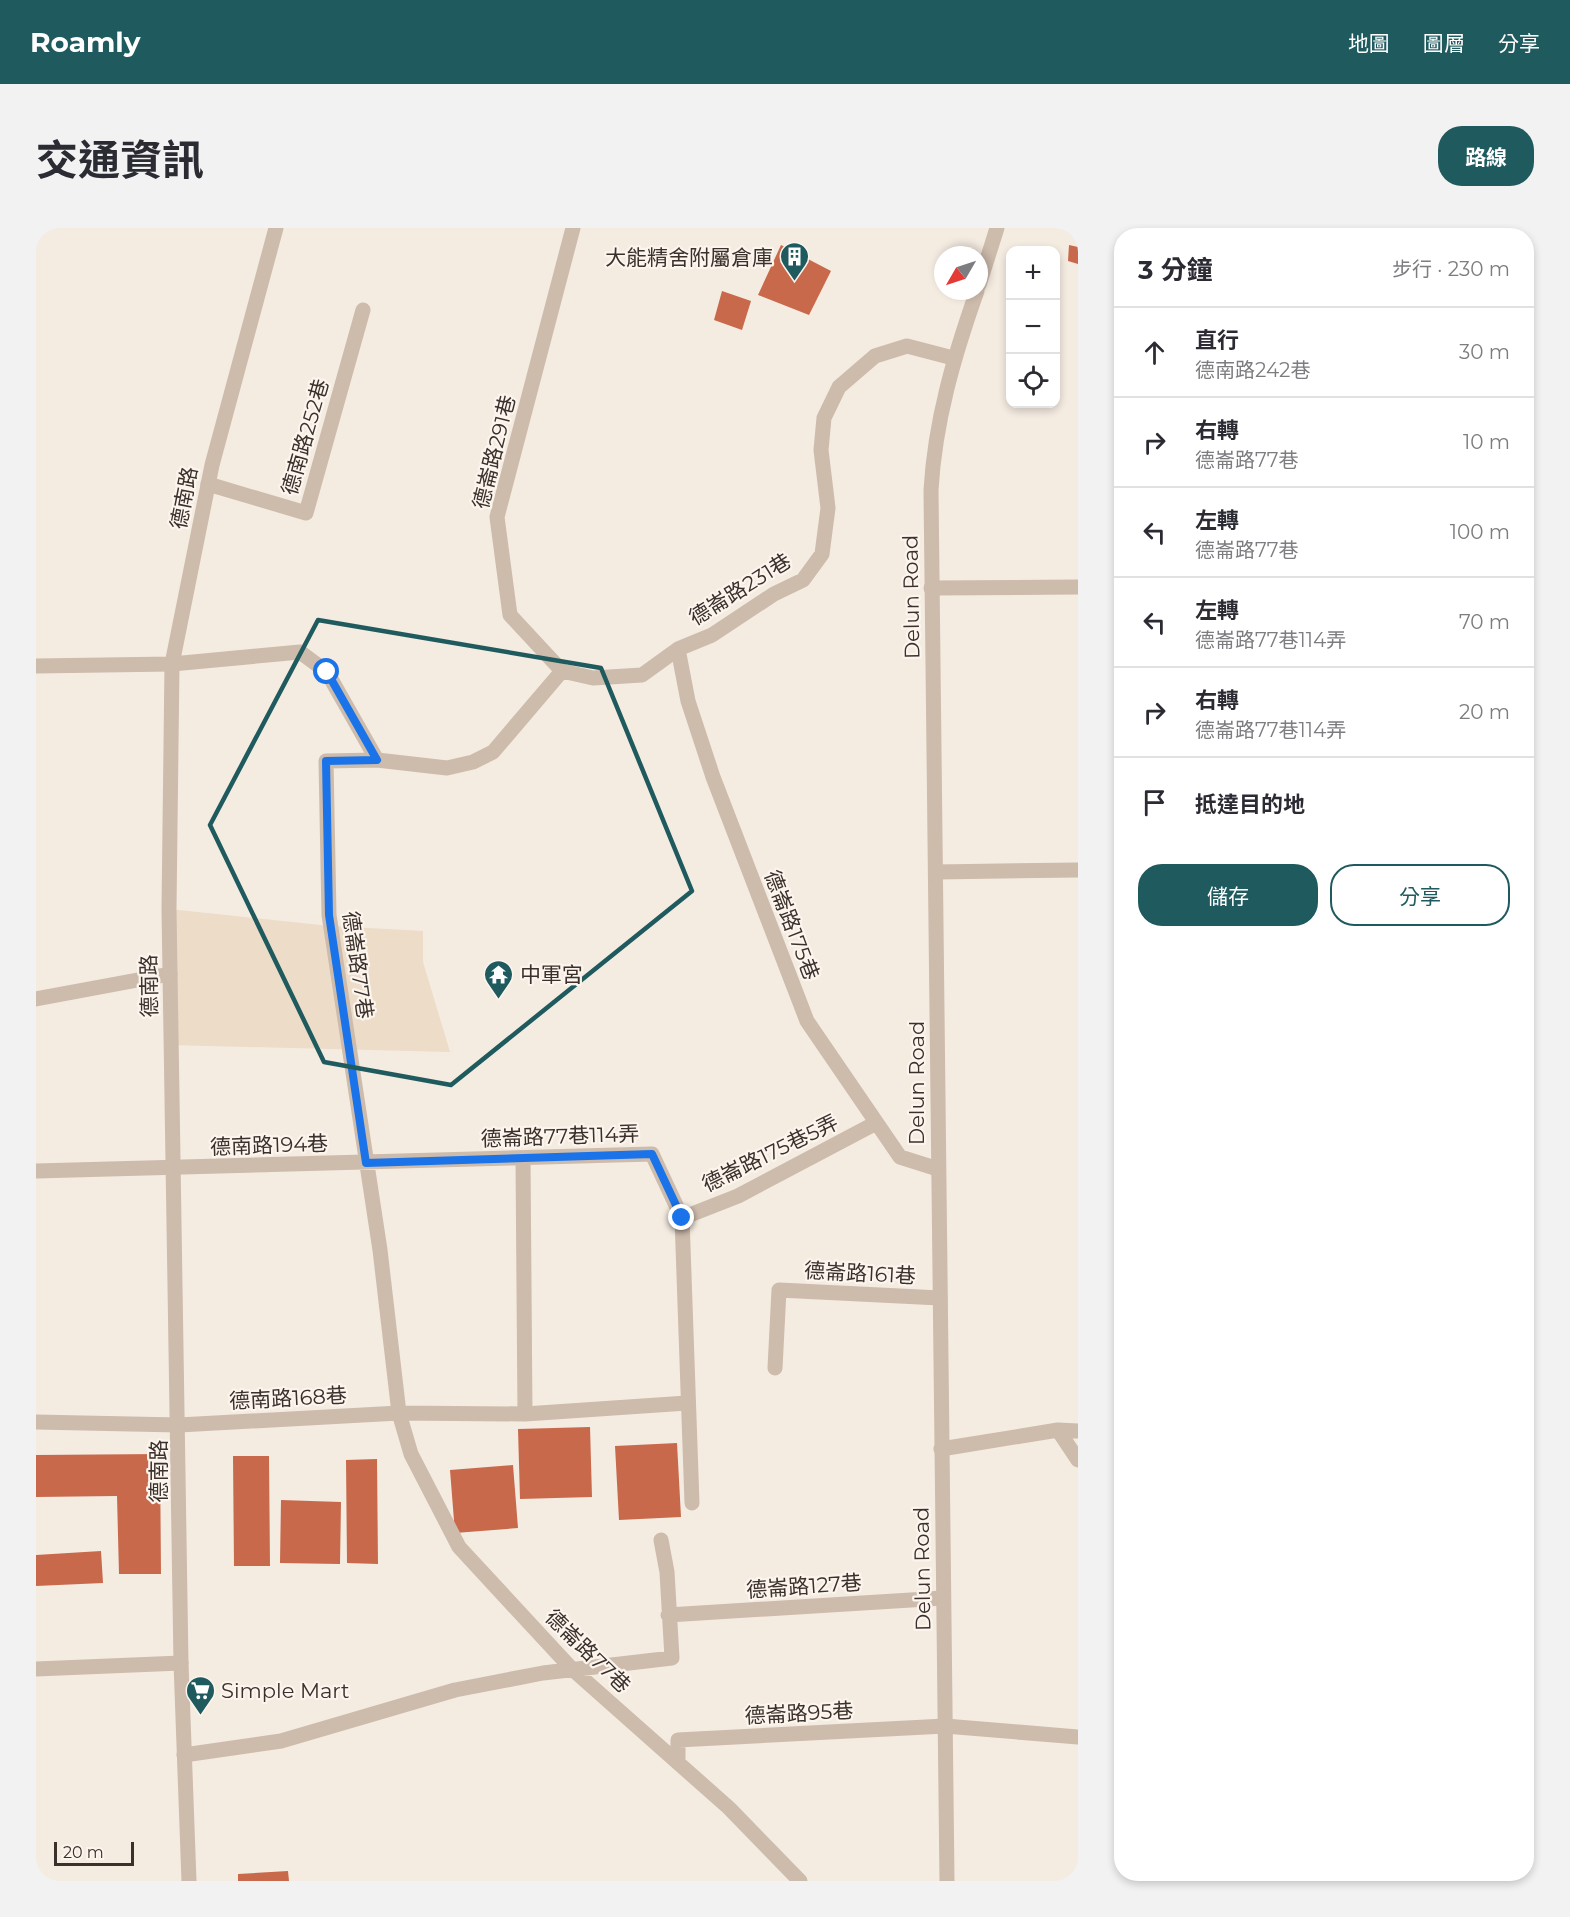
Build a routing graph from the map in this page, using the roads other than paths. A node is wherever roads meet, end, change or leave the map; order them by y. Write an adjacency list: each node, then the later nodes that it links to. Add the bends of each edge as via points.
1 (276, 228): 8 (street, 德南路)
2 (573, 228): 14 (street, 德崙路291巷, via 497,517 510,615)
3 (997, 228): 4 (street)
4 (988, 256)
5 (974, 300): 7 (street, Delun Road)
6 (363, 310): 8 (street, 德南路252巷, via 306,513)
7 (953, 358): 10 (street, Delun Road, via 933,450); 11 (street, 德崙路231巷, via 907,346 875,356 839,387 824,418 821,450 828,508 822,555 803,580 774,594 712,635)
8 (208, 484): 12 (street, 德南路)
9 (1078, 587): 10 (street)
10 (931, 588): 17 (street, Delun Road)
11 (678, 649): 14 (street, 德崙路231巷, via 642,675 593,678); 20 (street, 德崙路175巷, via 688,701 713,777 807,1021)
12 (172, 664): 13 (street); 15 (street, via 300,652 327,672); 18 (street, 德南路)
13 (36, 666)
14 (562, 671): 15 (street, 德崙路77巷, via 492,752 474,762 447,768)
15 (377, 760): 22 (street, 德崙路77巷, via 326,761 329,915)
16 (1078, 870): 17 (street)
17 (936, 872): 24 (street, Delun Road)
18 (170, 974): 19 (street); 23 (street, 德南路)
19 (36, 999)
20 (876, 1123): 24 (street, 德崙路175巷, via 900,1157); 26 (street, 德崙路175巷5弄, via 738,1196)
21 (523, 1158): 22 (street, 德崙路77巷114弄); 26 (street, 德崙路77巷114弄, via 652,1154); 31 (street)
22 (366, 1163): 23 (street, 德南路194巷); 30 (street, 德崙路77巷)
23 (173, 1168): 25 (street, 德南路194巷); 33 (street, 德南路)
24 (938, 1169): 27 (street, Delun Road)
25 (36, 1172)
26 (682, 1218): 29 (street, 德崙路77巷114弄)
27 (940, 1298): 28 (street, 德崙路161巷, via 779,1290); 36 (street, Delun Road)
28 (776, 1368)
29 (687, 1403): 31 (street); 38 (street, 德崙路77巷114弄)
30 (399, 1413): 31 (street); 33 (street, 德南路168巷); 43 (street, 德崙路77巷, via 411,1454 459,1547)
31 (525, 1414)
32 (36, 1422): 33 (street, 德南路168巷)
33 (179, 1425): 42 (street, 德南路)
34 (1058, 1430): 35 (street); 36 (street); 37 (street)
35 (1078, 1431)
36 (941, 1449): 40 (street, Delun Road)
37 (1078, 1460)
38 (692, 1503)
39 (661, 1540): 41 (street, via 667,1572)
40 (943, 1598): 41 (street, 德崙路127巷); 45 (street, Delun Road)
41 (668, 1615): 43 (street, via 672,1658)
42 (181, 1663): 44 (street); 47 (street, 德南路)
43 (571, 1668): 47 (street, via 455,1690 281,1742); 48 (street, 德崙路77巷)
44 (36, 1669)
45 (945, 1726): 46 (street); 48 (street, 德崙路95巷, via 678,1740); 51 (street, Delun Road)
46 (1078, 1737)
47 (184, 1755): 49 (street, 德南路)
48 (678, 1762): 50 (street, 德崙路77巷)
49 (189, 1881)
50 (800, 1881)
51 (947, 1881)

